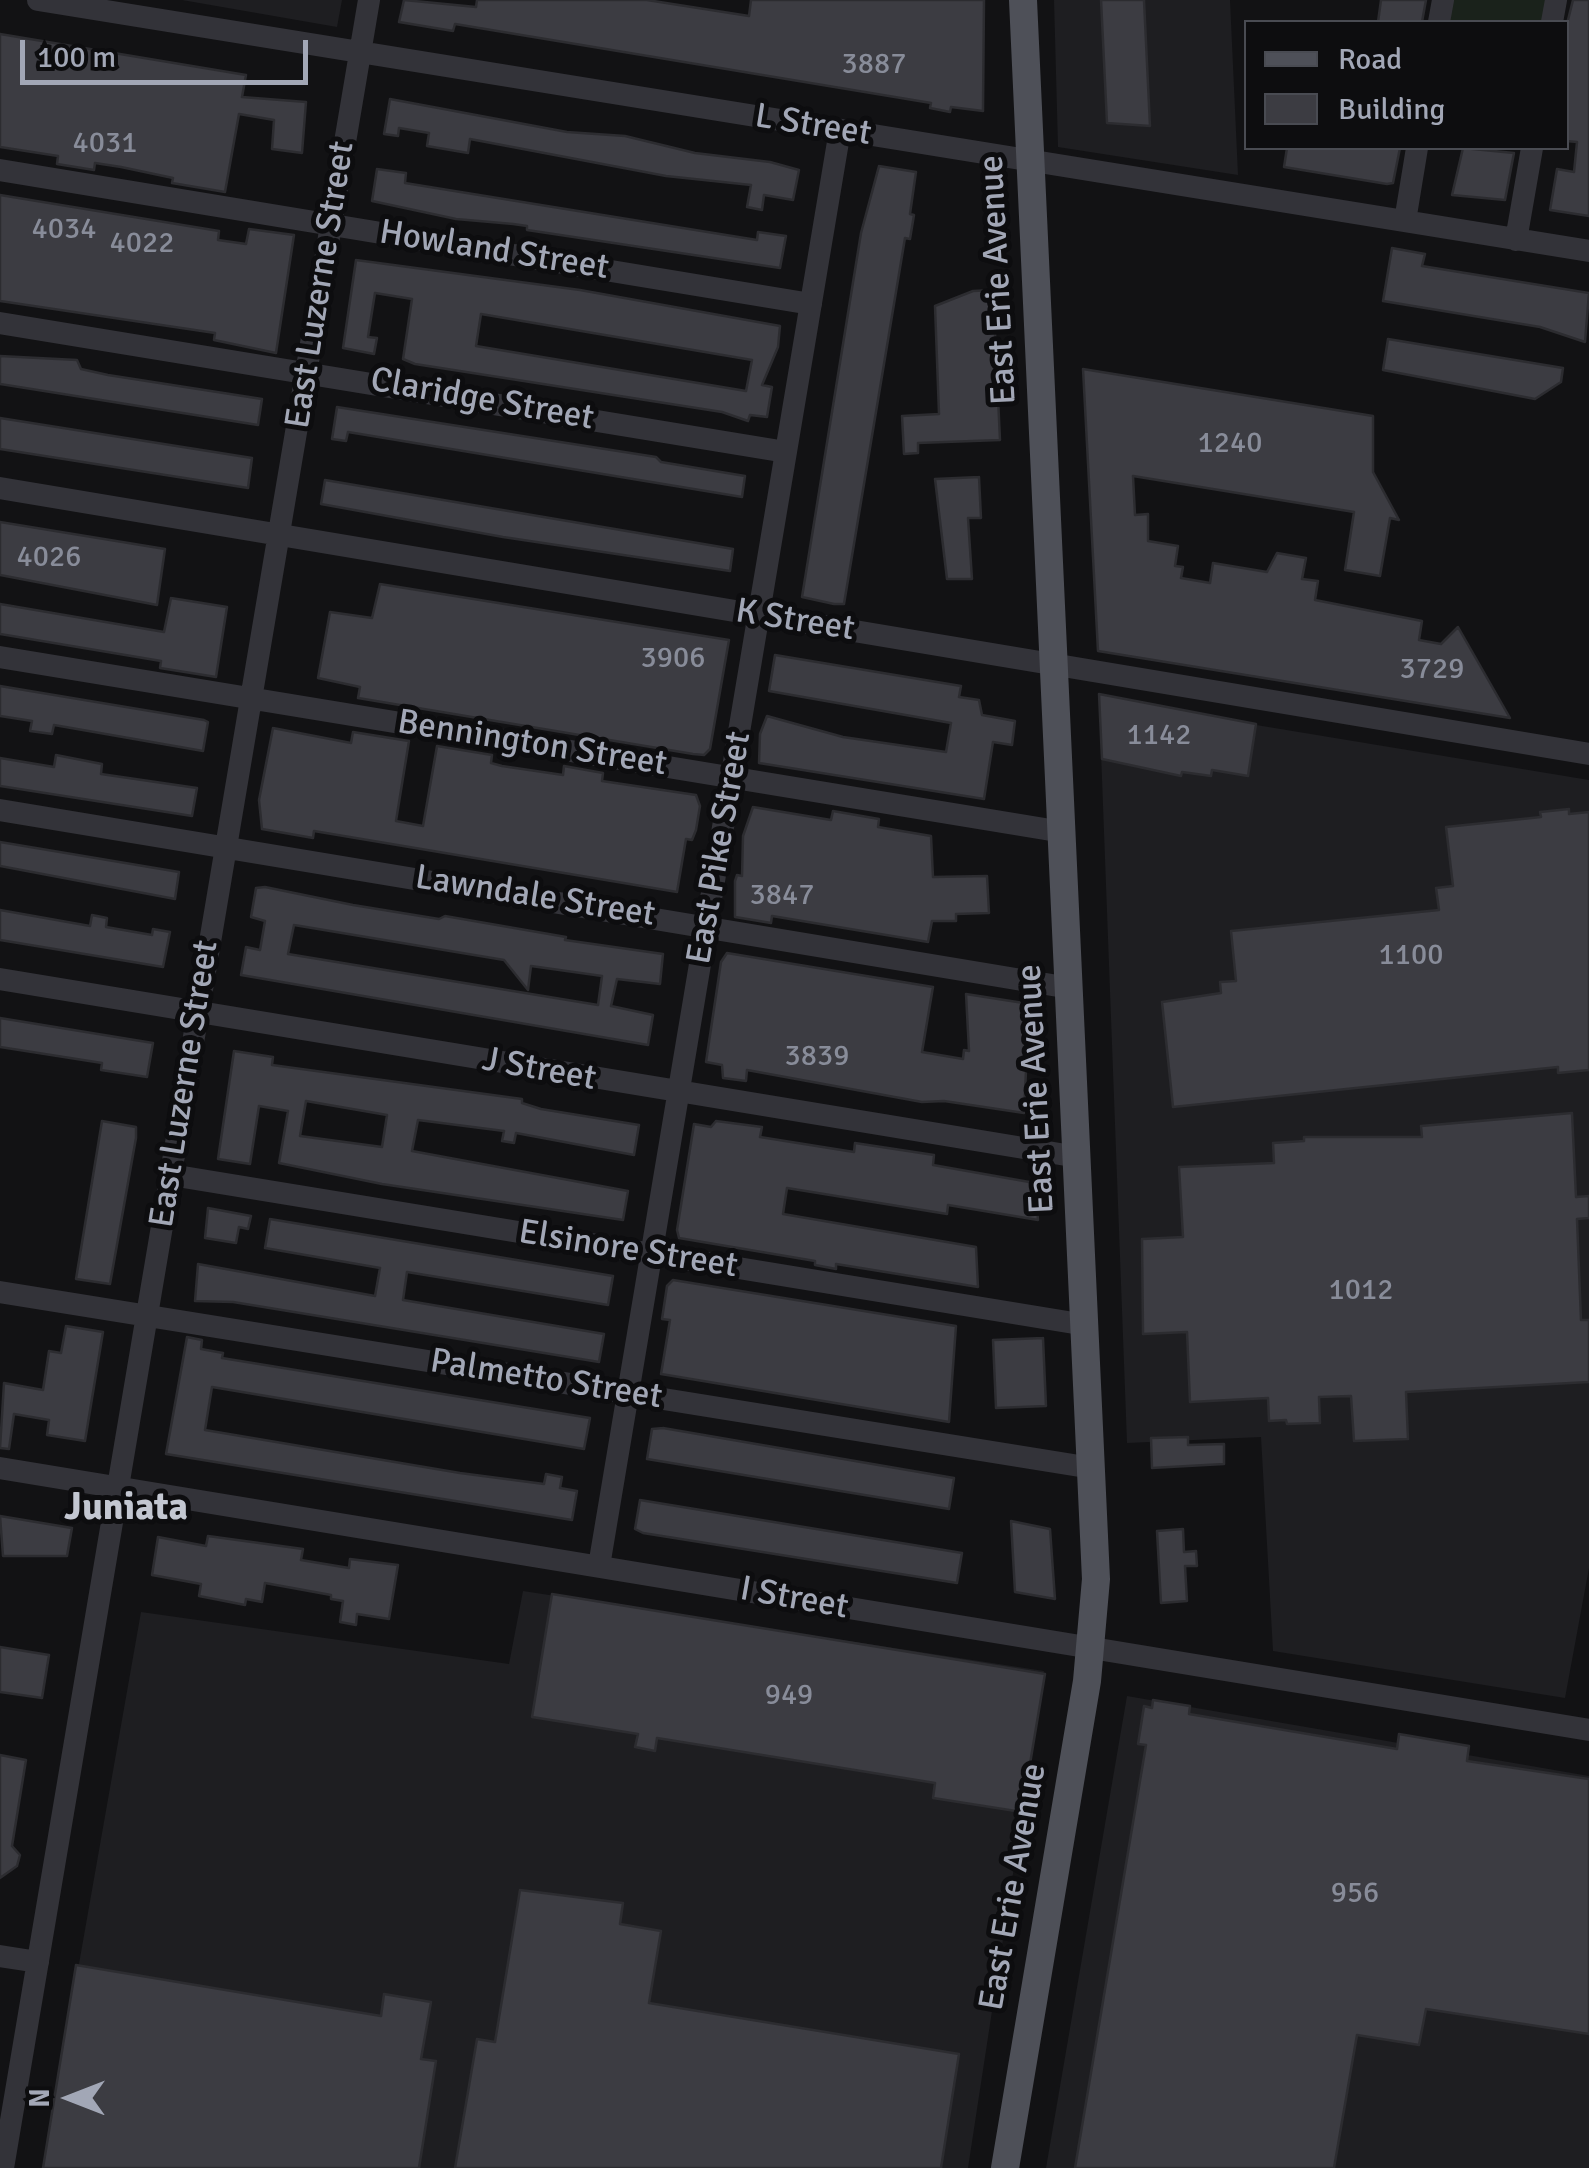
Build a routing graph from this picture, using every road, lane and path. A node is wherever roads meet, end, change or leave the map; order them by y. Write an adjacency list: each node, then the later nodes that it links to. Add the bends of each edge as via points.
1 (38, 0): 4 (street, L Street)
2 (369, 0): 4 (street, East Luzerne Street)
3 (1023, 0): 8 (main road, East Erie Avenue)
4 (360, 53): 5 (street, L Street); 11 (street, East Luzerne Street)
5 (840, 130): 8 (street, L Street); 14 (street, East Pike Street)
6 (1417, 150): 10 (street)
7 (1532, 150): 12 (street)
8 (1031, 160): 10 (street, L Street); 22 (main road, East Erie Avenue)
9 (0, 170): 11 (street, Howland Street)
10 (1404, 220): 12 (street, L Street)
11 (331, 224): 14 (street, Howland Street); 16 (street, East Luzerne Street)
12 (1516, 240): 13 (street, L Street)
13 (1589, 251)
14 (810, 304): 17 (street, East Pike Street)
15 (0, 323): 16 (street, Claridge Street)
16 (307, 371): 17 (street, Claridge Street); 19 (street, East Luzerne Street)
17 (786, 452): 20 (street, East Pike Street)
18 (0, 488): 19 (street, K Street)
19 (280, 534): 20 (street, K Street); 23 (street, East Luzerne Street)
20 (758, 616): 22 (street, K Street); 25 (street, East Pike Street)
21 (0, 657): 23 (street, Bennington Street)
22 (1055, 663): 24 (street, K Street); 27 (main road, East Erie Avenue)
23 (253, 698): 25 (street, Bennington Street); 28 (street, East Luzerne Street)
24 (1589, 754)
25 (731, 777): 27 (street, Bennington Street); 29 (street, East Pike Street)
26 (0, 810): 28 (street, Lawndale Street)
27 (1063, 832): 31 (main road, East Erie Avenue)
28 (226, 846): 29 (street, Lawndale Street); 32 (street, East Luzerne Street)
29 (706, 925): 31 (street, Lawndale Street); 33 (street, East Pike Street)
30 (0, 979): 32 (street, J Street)
31 (1070, 988): 34 (main road, East Erie Avenue)
32 (195, 1012): 33 (street, J Street); 35 (street, East Luzerne Street)
33 (678, 1094): 34 (street, J Street); 36 (street, East Pike Street)
34 (1078, 1157): 39 (main road, East Erie Avenue)
35 (171, 1176): 36 (street, Elsinore Street); 38 (street, East Luzerne Street)
36 (652, 1254): 39 (street, Elsinore Street); 40 (street, East Pike Street)
37 (0, 1292): 38 (street, Palmetto Street)
38 (146, 1316): 40 (street, Palmetto Street); 43 (street, East Luzerne Street)
39 (1086, 1325): 42 (main road, East Erie Avenue)
40 (628, 1392): 42 (street, Palmetto Street); 44 (street, East Pike Street)
41 (0, 1468): 43 (street, I Street)
42 (1092, 1468): 45 (main road, East Erie Avenue)
43 (116, 1488): 44 (street, I Street); 48 (street, East Luzerne Street)
44 (599, 1566): 45 (street, I Street)
45 (1091, 1650): 46 (street, I Street); 50 (main road, East Erie Avenue)
46 (1589, 1730)
47 (0, 1956): 48 (street)
48 (38, 1962): 49 (street, East Luzerne Street)
49 (3, 2168)
50 (1005, 2168)

